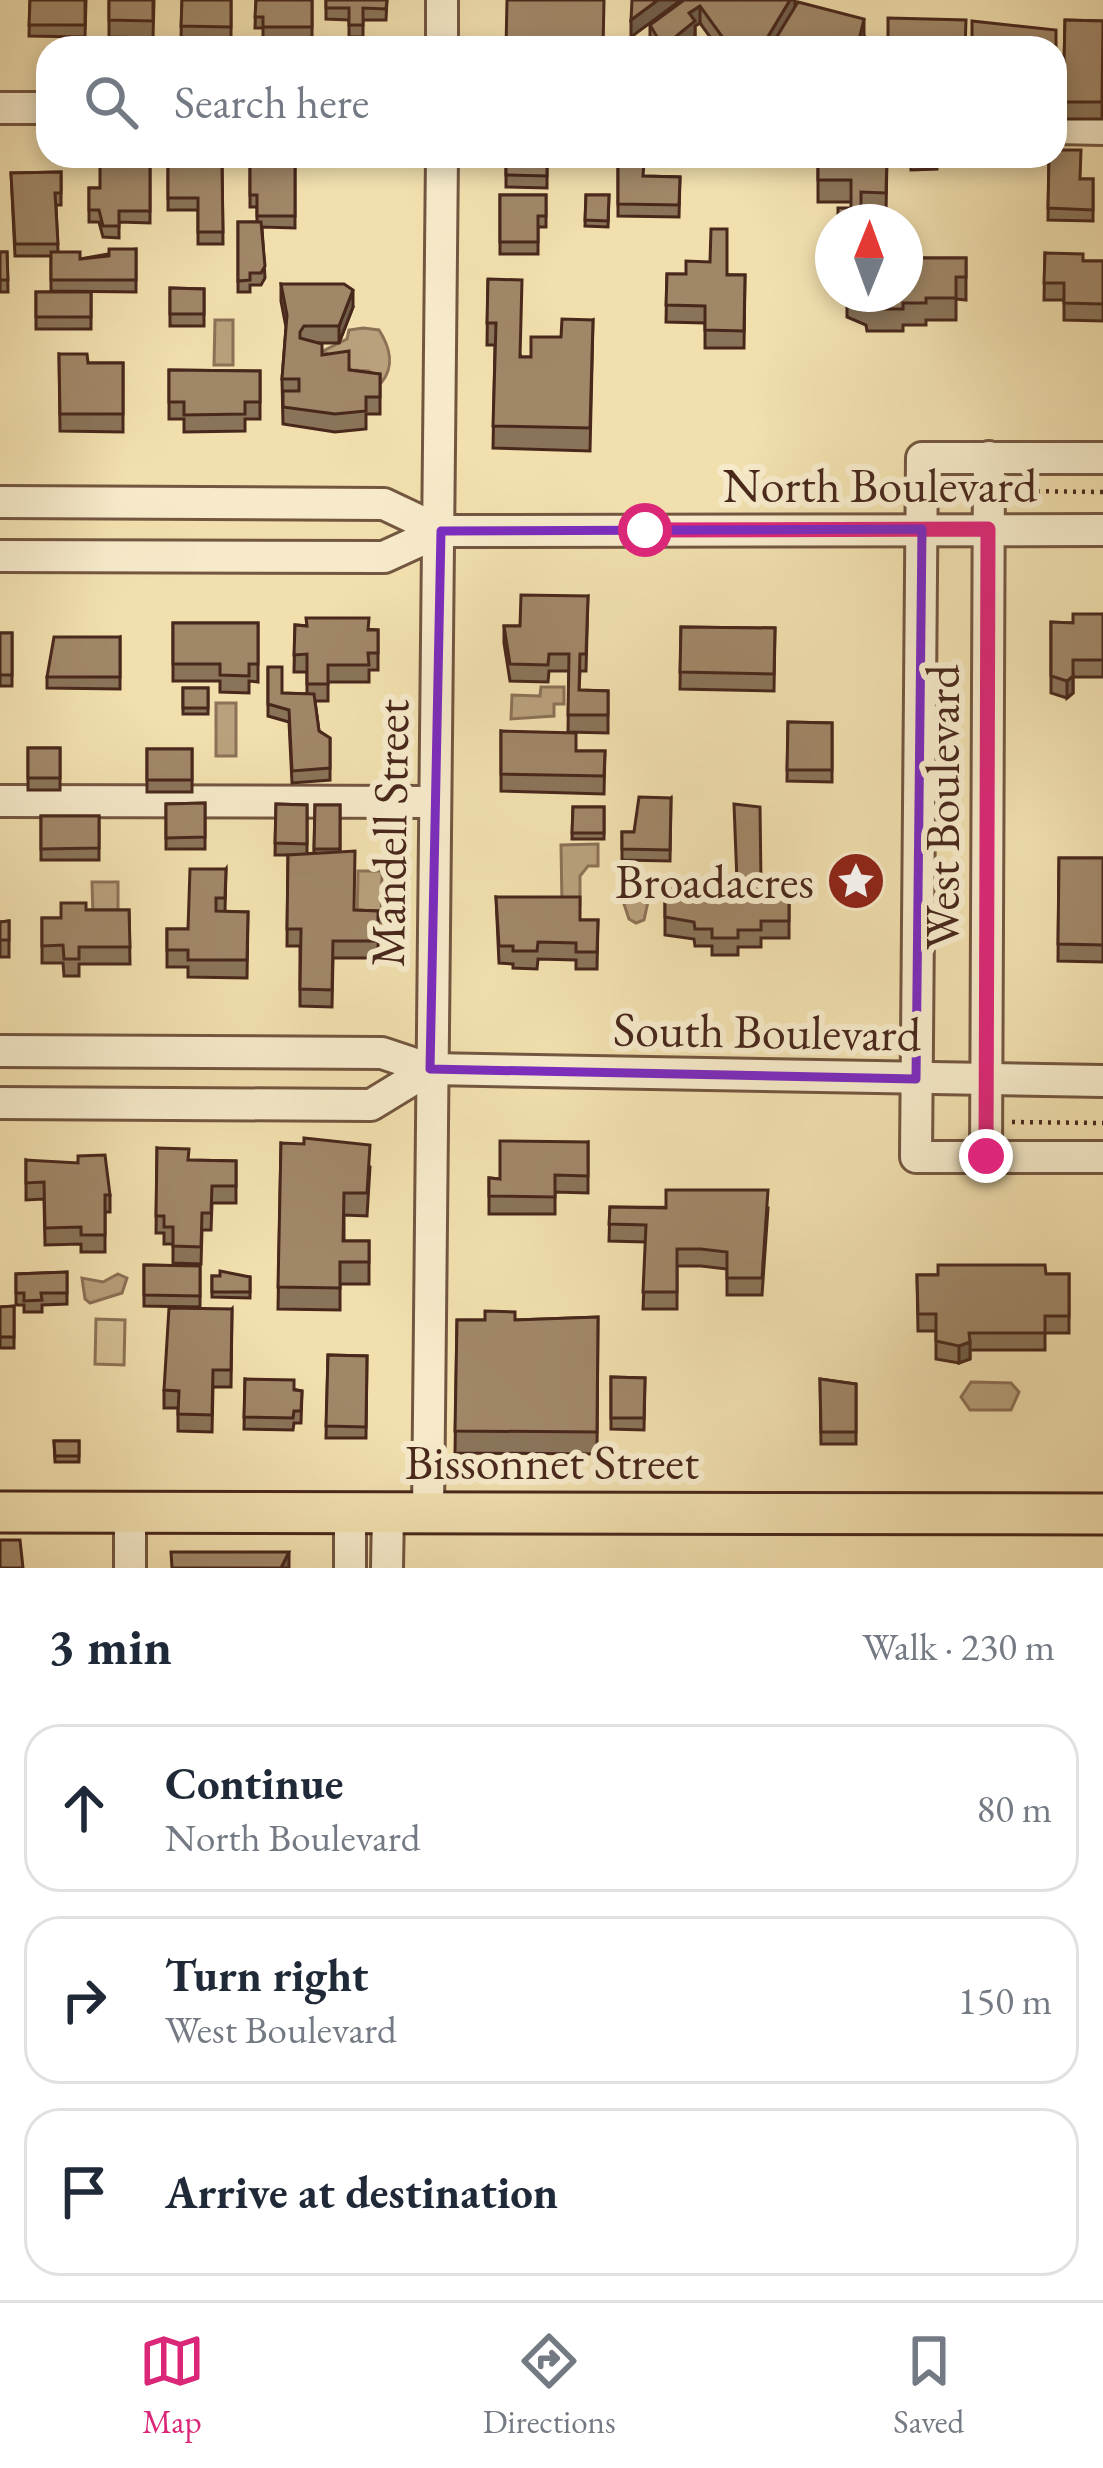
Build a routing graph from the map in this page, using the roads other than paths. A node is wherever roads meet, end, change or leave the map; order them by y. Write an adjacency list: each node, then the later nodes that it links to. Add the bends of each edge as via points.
1 (442, 0): 2 (street)
2 (442, 36)
3 (0, 108): 4 (street)
4 (36, 108)
5 (1067, 128): 6 (street)
6 (1103, 129)
7 (442, 168): 15 (street, Mandell Street)
8 (988, 457): 9 (street, North Boulevard); 10 (street, North Boulevard); 13 (street, West Boulevard)
9 (922, 458): 12 (street, West Boulevard)
10 (1103, 458)
11 (0, 502): 15 (street, North Boulevard, via 384,504)
12 (922, 529): 13 (street, North Boulevard); 15 (street, North Boulevard); 21 (street, West Boulevard)
13 (988, 529): 14 (street, North Boulevard); 22 (street, West Boulevard)
14 (1103, 530)
15 (441, 531): 16 (street, North Boulevard, via 384,557); 18 (street, Mandell Street)
16 (0, 556)
17 (0, 801): 18 (street)
18 (435, 802): 20 (street, Mandell Street)
19 (0, 1051): 20 (street, South Boulevard, via 382,1053)
20 (430, 1069): 21 (street, South Boulevard); 24 (street, via 370,1105); 30 (street, Mandell Street)
21 (916, 1079): 22 (street, South Boulevard); 25 (street, West Boulevard, via 916,1157)
22 (986, 1080): 23 (street, South Boulevard); 25 (street, West Boulevard)
23 (1103, 1081)
24 (0, 1103)
25 (986, 1156): 26 (street)
26 (1103, 1157)
27 (0, 1512): 28 (main road, Bissonnet Street)
28 (130, 1512): 29 (main road, Bissonnet Street); 32 (street)
29 (369, 1512): 30 (main road, Bissonnet Street); 33 (street); 34 (street)
30 (428, 1513): 31 (main road, Bissonnet Street)
31 (1103, 1514)
32 (130, 1568)
33 (350, 1568)
34 (387, 1568)

